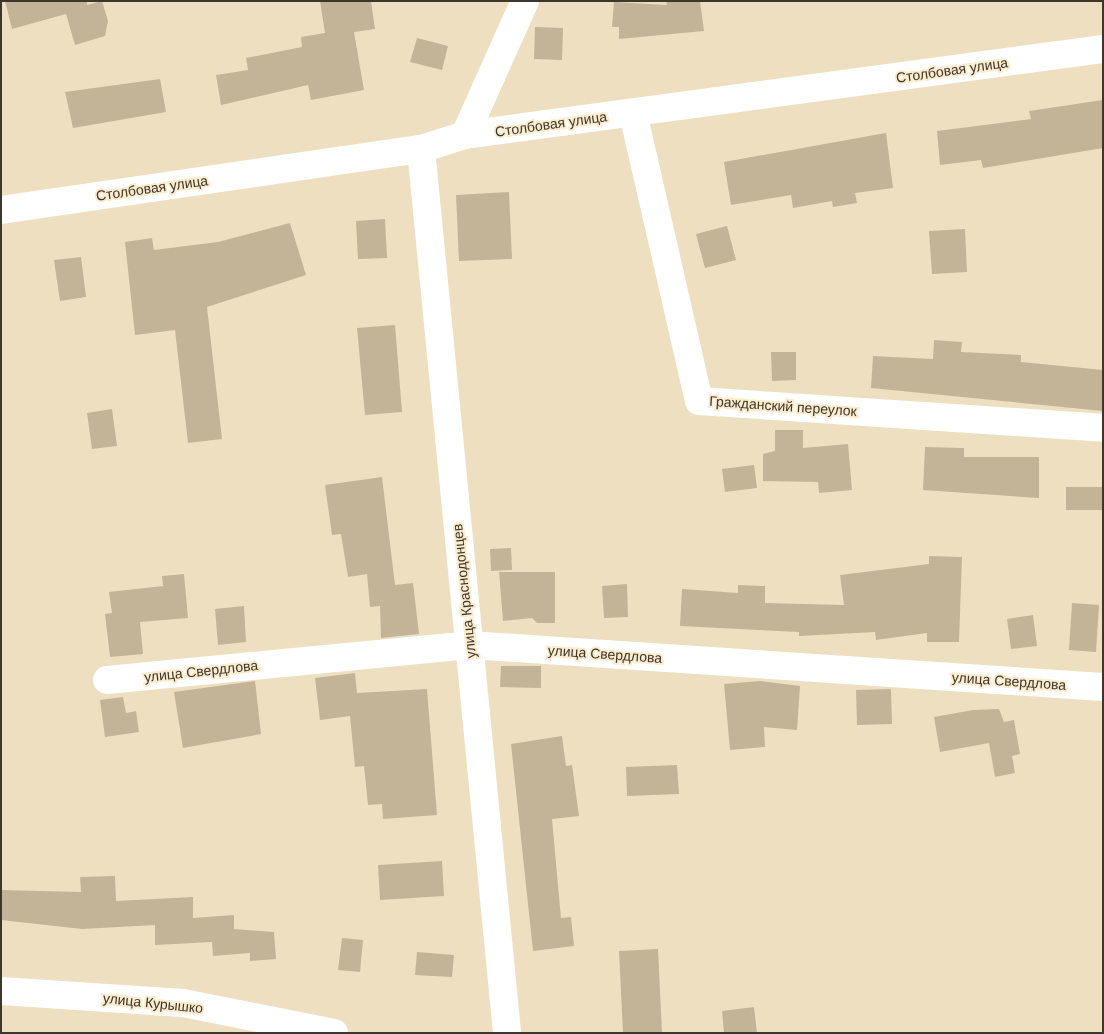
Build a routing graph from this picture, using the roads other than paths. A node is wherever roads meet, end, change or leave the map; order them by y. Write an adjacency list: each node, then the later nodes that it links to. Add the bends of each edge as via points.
1 (525, 1): 4 (street)
2 (1103, 49): 3 (street, Столбовая улица)
3 (633, 113): 4 (street, Столбовая улица); 7 (street, Гражданский переулок, via 699,401)
4 (465, 135): 5 (street, Столбовая улица)
5 (421, 149): 6 (street, Столбовая улица); 8 (street, улица Краснодонцев)
6 (1, 210)
7 (1103, 428)
8 (469, 644): 9 (street, улица Свердлова); 10 (street, улица Свердлова); 13 (street, улица Краснодонцев)
9 (108, 680)
10 (1103, 687)
11 (1, 991): 12 (street, улица Курышко, via 183,1003)
12 (334, 1033)
13 (507, 1033)

